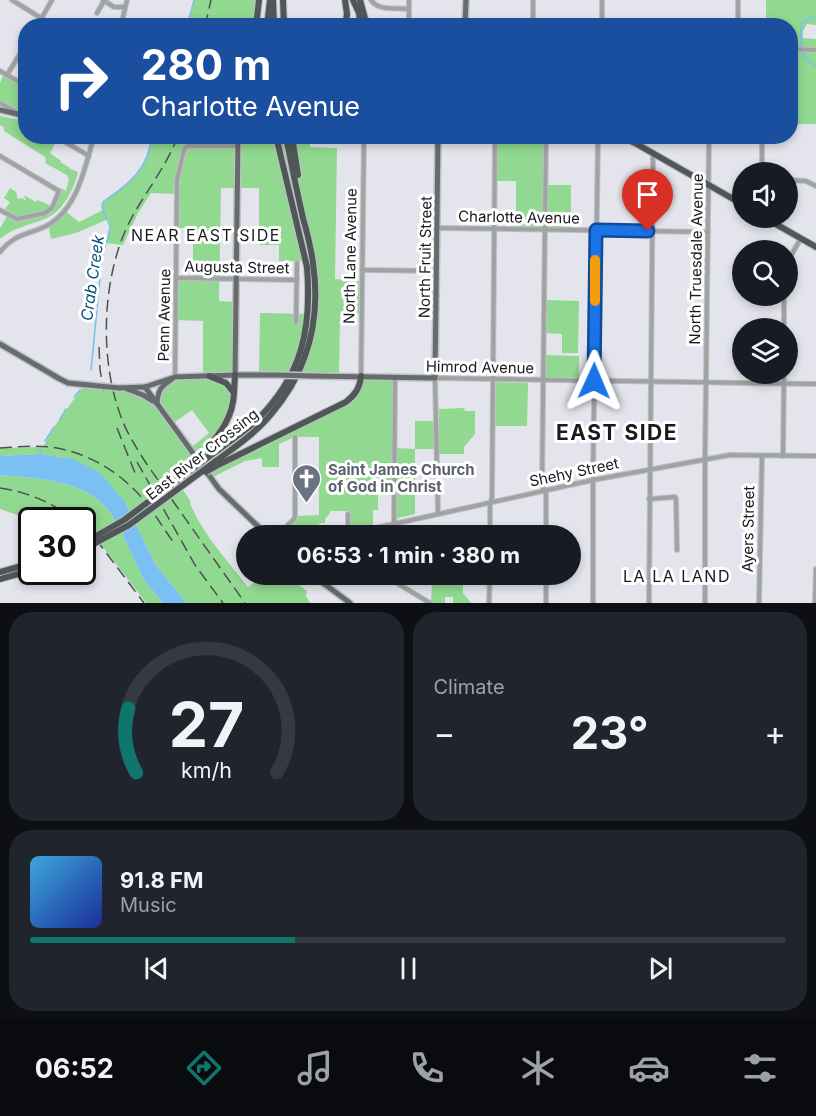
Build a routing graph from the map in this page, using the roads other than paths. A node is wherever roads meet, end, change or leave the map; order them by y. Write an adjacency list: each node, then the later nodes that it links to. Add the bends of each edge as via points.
1 (12, 0): 20 (street)
2 (52, 0): 20 (street)
3 (103, 0): 17 (street); 19 (street)
4 (127, 0): 17 (street)
5 (258, 0): 22 (highway)
6 (271, 0): 23 (highway); 24 (highway)
7 (283, 0): 25 (highway)
8 (345, 0): 26 (highway)
9 (353, 0): 27 (highway)
10 (360, 0): 28 (highway)
11 (409, 0): 18 (street)
12 (465, 0): 30 (main road)
13 (533, 0): 31 (street)
14 (602, 0): 32 (street)
15 (738, 0): 33 (street)
16 (372, 2): 18 (street, via 380,8)
17 (125, 8): 21 (street)
18 (409, 9): 29 (street)
19 (97, 13)
20 (42, 18)
21 (123, 18)
22 (256, 18)
23 (268, 18)
24 (273, 18)
25 (284, 18)
26 (346, 18)
27 (359, 18)
28 (365, 18)
29 (409, 18)
30 (465, 18)
31 (533, 18)
32 (602, 18)
33 (738, 18)
34 (798, 49): 35 (street)
35 (816, 50)
36 (18, 57): 38 (street)
37 (0, 71): 38 (street)
38 (7, 75): 39 (street)
39 (18, 81)
40 (0, 103): 42 (street)
41 (0, 110): 43 (main road)
42 (18, 113)
43 (18, 114)
44 (69, 144): 60 (street)
45 (92, 144): 60 (street)
46 (278, 144): 110 (highway, East River Crossing, via 307,267 306,330 293,371 281,392)
47 (288, 144): 67 (highway, East River Crossing)
48 (293, 144): 67 (highway)
49 (364, 144): 80 (street, North Lane Avenue)
50 (438, 144): 68 (main road, North Fruit Street)
51 (495, 144): 70 (street)
52 (546, 144): 71 (street)
53 (598, 144): 72 (street)
54 (636, 144): 58 (highway)
55 (709, 144): 64 (street, North Truesdale Avenue)
56 (762, 144): 61 (street)
57 (238, 146): 82 (street, Penn Avenue, via 186,147 177,180); 83 (main road)
58 (653, 153): 64 (highway); 73 (street)
59 (0, 156): 66 (street, via 59,191 52,208 43,214 17,219)
60 (89, 156): 78 (street, via 78,189 62,214 15,238)
61 (762, 162)
62 (798, 181): 63 (street)
63 (816, 184)
64 (709, 185): 65 (highway); 74 (street, North Truesdale Avenue)
65 (732, 198)
66 (0, 210)
67 (304, 220): 110 (highway, East River Crossing, via 316,298 303,364 272,414)
68 (437, 228): 70 (street, Charlotte Avenue); 81 (main road, North Fruit Street)
69 (783, 228): 75 (highway)
70 (495, 229): 71 (street, Charlotte Avenue); 93 (street)
71 (544, 230): 72 (street, Charlotte Avenue); 94 (street)
72 (596, 230): 73 (street, Charlotte Avenue); 95 (street)
73 (652, 231): 74 (street, Charlotte Avenue); 96 (street)
74 (708, 232): 97 (street, North Truesdale Avenue)
75 (801, 238): 76 (street); 77 (highway)
76 (798, 243)
77 (816, 247)
78 (0, 252)
79 (297, 263): 84 (street)
80 (362, 270): 81 (street); 89 (street, North Lane Avenue)
81 (436, 271): 92 (main road, North Fruit Street)
82 (176, 278): 83 (street, Augusta Street); 90 (street, Penn Avenue)
83 (237, 279): 84 (street, Augusta Street); 87 (main road)
84 (297, 279): 85 (street)
85 (296, 322)
86 (0, 344): 103 (main road, bridge, via 68,383)
87 (235, 375): 88 (main road, Himrod Avenue); 89 (main road, Himrod Avenue, bridge); 104 (highway)
88 (208, 376): 90 (main road, Himrod Avenue); 104 (highway, via 226,383)
89 (361, 376): 91 (main road, Himrod Avenue); 110 (highway, via 357,391 346,402)
90 (175, 377): 102 (main road, Himrod Avenue); 105 (main road, via 160,389)
91 (395, 377): 92 (main road, Himrod Avenue); 120 (street)
92 (435, 378): 93 (street, Himrod Avenue); 118 (street)
93 (493, 379): 94 (street, Himrod Avenue); 117 (street)
94 (543, 380): 95 (street, Himrod Avenue); 115 (street)
95 (594, 381): 96 (street, Himrod Avenue); 113 (street)
96 (650, 381): 97 (street, Himrod Avenue); 112 (street)
97 (706, 382): 98 (street, Himrod Avenue); 111 (street, North Truesdale Avenue)
98 (732, 383)
99 (784, 384): 108 (street)
100 (798, 384): 101 (street, Himrod Avenue)
101 (816, 384)
102 (145, 387): 103 (main road, Himrod Avenue); 105 (main road)
103 (122, 388): 105 (main road)
104 (234, 393): 114 (highway, bridge, via 232,409 218,436)
105 (157, 404): 121 (main road, via 219,489)
106 (295, 437): 122 (street, via 295,516)
107 (762, 456): 108 (street, Shehy Street); 111 (street, Shehy Street); 147 (street, Ayers Street)
108 (783, 456): 109 (street, Shehy Street)
109 (816, 456)
110 (215, 460): 114 (highway, East River Crossing, bridge); 128 (highway, East River Crossing, bridge, via 129,525)
111 (705, 460): 112 (street, Shehy Street); 146 (street, North Truesdale Avenue)
112 (649, 470): 113 (street, Shehy Street); 116 (street)
113 (593, 480): 115 (street, Shehy Street); 144 (street)
114 (170, 487): 127 (highway, East River Crossing, bridge)
115 (544, 490): 117 (street, Shehy Street); 126 (street)
116 (649, 499): 129 (street, via 675,497); 145 (street)
117 (491, 502): 118 (street, Shehy Street); 125 (street)
118 (438, 513): 120 (street, Shehy Street)
119 (348, 514): 123 (street)
120 (394, 523): 124 (street, Shehy Street)
121 (257, 525)
122 (288, 525)
123 (348, 525)
124 (386, 525)
125 (490, 525)
126 (546, 525)
127 (96, 536)
128 (96, 543)
129 (677, 550)
130 (18, 567): 132 (highway)
131 (816, 569): 148 (street)
132 (0, 572)
133 (18, 574): 135 (highway)
134 (7, 576): 135 (street)
135 (0, 578)
136 (326, 585): 140 (main road)
137 (400, 585): 141 (street)
138 (490, 585): 142 (street)
139 (546, 585): 143 (street)
140 (350, 603)
141 (430, 603)
142 (489, 603)
143 (546, 603)
144 (593, 603)
145 (649, 603)
146 (705, 603)
147 (759, 603)
148 (815, 603)

